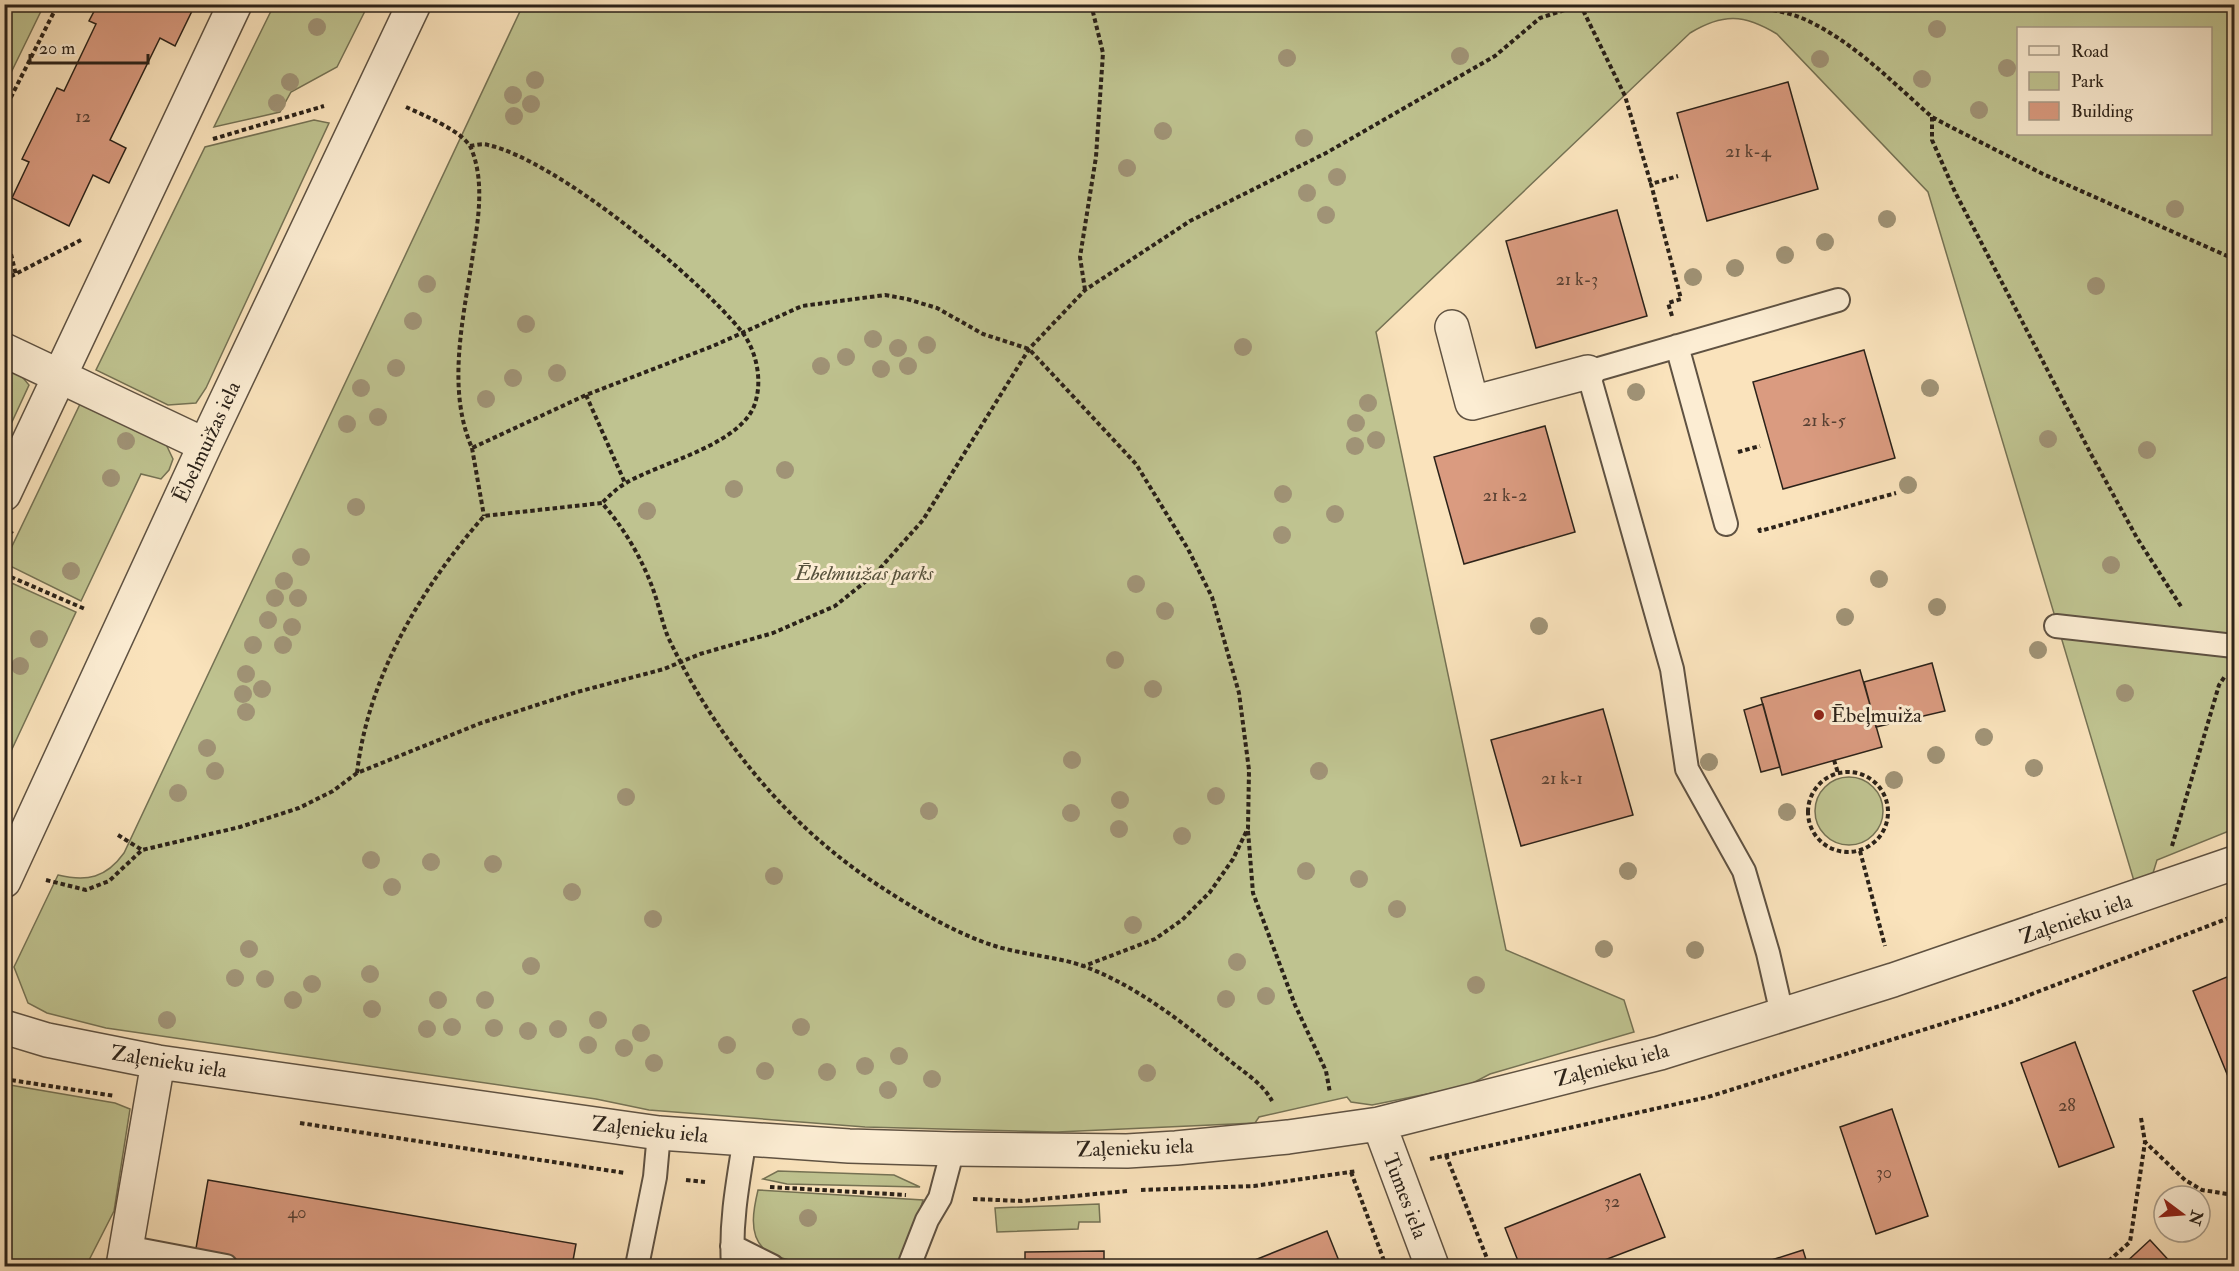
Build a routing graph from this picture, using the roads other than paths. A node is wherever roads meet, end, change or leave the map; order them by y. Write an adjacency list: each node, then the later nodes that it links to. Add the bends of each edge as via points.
1 (235, 4): 8 (street)
2 (414, 4): 9 (street, Ēbelmuižas iela)
3 (1838, 300): 5 (lane)
4 (1452, 327): 7 (street, via 1472,403)
5 (1686, 344): 7 (lane); 11 (lane)
6 (4, 350): 8 (street)
7 (1588, 372): 16 (lane, via 1672,669 1687,769 1744,871)
8 (60, 376): 9 (street); 10 (street)
9 (205, 445): 15 (street, Ēbelmuižas iela)
10 (4, 494)
11 (1726, 524)
12 (2056, 626): 13 (lane)
13 (2235, 646)
14 (2235, 863): 16 (street, Zaļenieku iela)
15 (4, 881)
16 (1782, 1014): 19 (street, Zaļenieku iela, via 1660,1053)
17 (4, 1027): 18 (street, Zaļenieku iela, via 46,1040)
18 (158, 1062): 20 (street, Zaļenieku iela); 24 (street)
19 (1379, 1124): 22 (street, Zaļenieku iela, via 1288,1137 1127,1151); 29 (street, Tumes iela)
20 (659, 1133): 21 (street, Zaļenieku iela); 26 (lane, via 655,1177)
21 (745, 1138): 22 (street, Zaļenieku iela); 23 (lane)
22 (953, 1149): 28 (lane, via 940,1197)
23 (732, 1256): 27 (lane)
24 (125, 1257): 25 (lane)
25 (226, 1266)
26 (637, 1266)
27 (772, 1266)
28 (909, 1266)
29 (1432, 1266)

